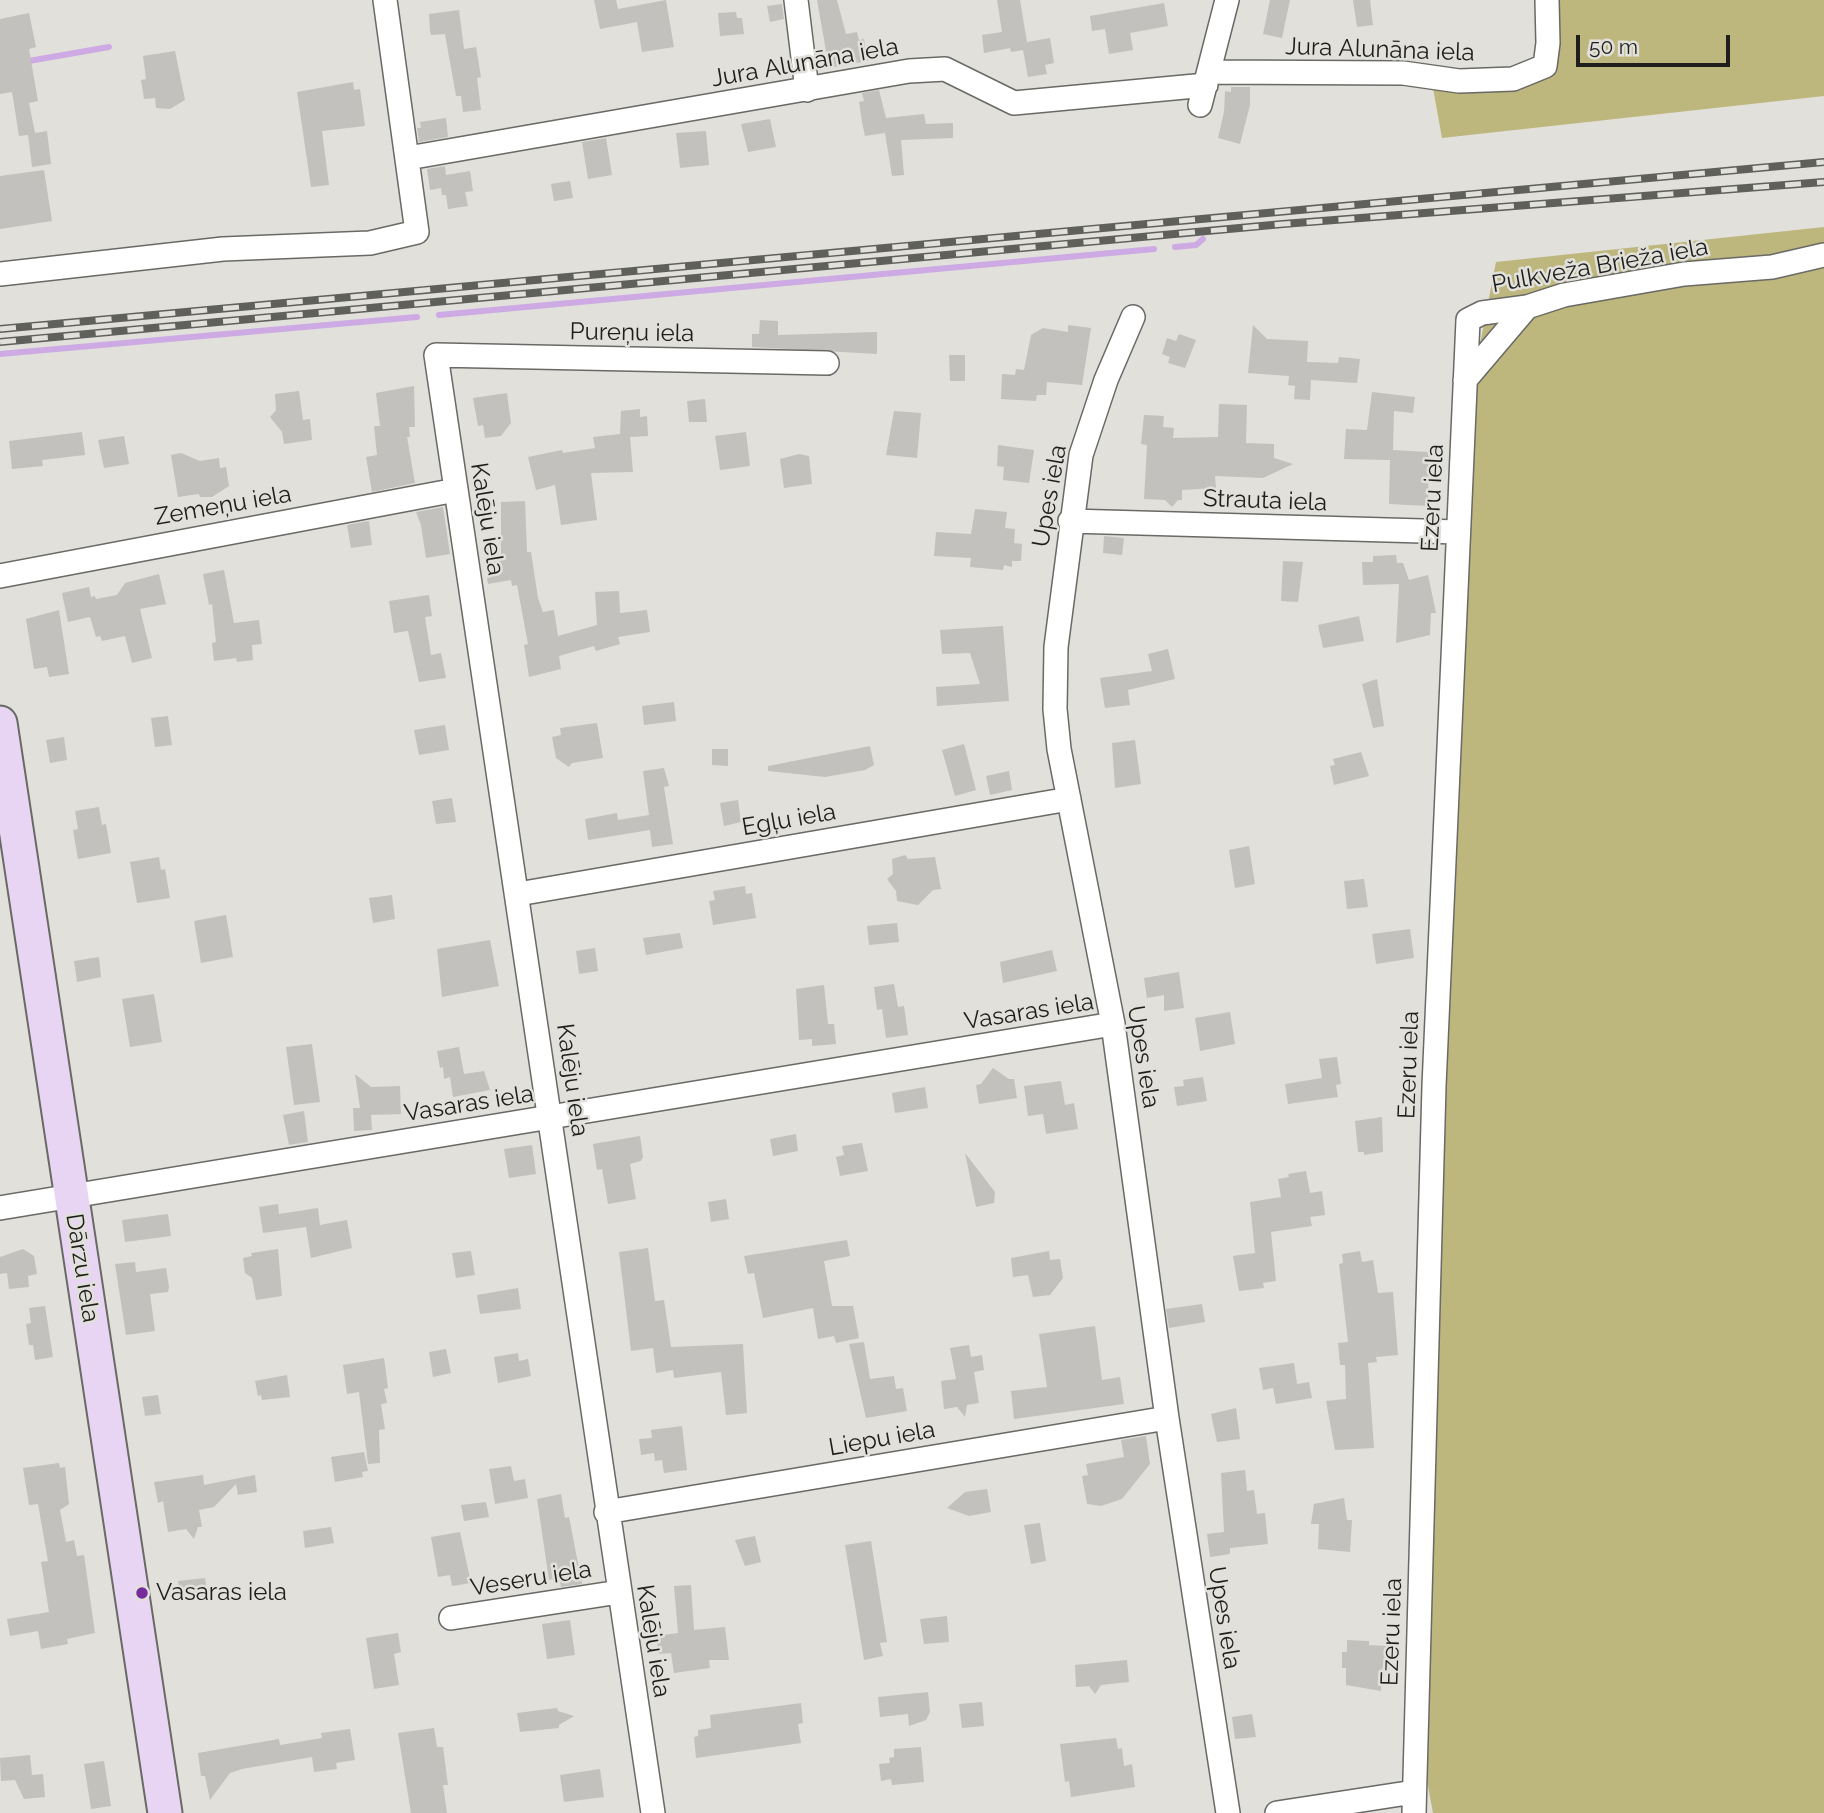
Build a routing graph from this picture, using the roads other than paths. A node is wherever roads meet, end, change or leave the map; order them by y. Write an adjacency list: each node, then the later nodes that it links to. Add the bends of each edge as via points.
1 (385, 0): 7 (street)
2 (796, 0): 6 (street)
3 (1227, 0): 5 (street)
4 (1547, 0): 5 (street, Jura Alunāna iela, via 1545,66 1513,79 1459,82 1403,73)
5 (1206, 87): 6 (street, Jura Alunāna iela, via 1014,103 945,69)
6 (807, 90): 7 (street, Jura Alunāna iela)
7 (408, 158): 9 (street, via 417,232 370,243 223,249)
8 (1824, 255): 10 (street, Pulkveža Brieža iela, via 1772,267 1684,274 1559,296)
9 (0, 274)
10 (1527, 307): 12 (street, Pulkveža Brieža iela, via 1482,313); 15 (street)
11 (1133, 317): 17 (street, Upes iela, via 1081,455)
12 (1468, 320): 15 (street, Ezeru iela)
13 (436, 355): 14 (street, Pureņu iela); 16 (street, Kalēju iela)
14 (827, 363)
15 (1465, 380): 18 (street, Ezeru iela)
16 (456, 491): 19 (street, Zemeņu iela); 22 (street, Kalēju iela)
17 (1070, 522): 18 (street, Strauta iela); 21 (street, Upes iela, via 1056,647 1055,709)
18 (1458, 532): 31 (street, Ezeru iela, via 1434,1086)
19 (0, 576)
20 (0, 723): 25 (main road, Dārzu iela)
21 (1069, 799): 22 (street, Egļu iela); 23 (street, Upes iela)
22 (518, 894): 24 (street, Kalēju iela)
23 (1112, 1024): 24 (street, Vasaras iela); 27 (street, Upes iela)
24 (552, 1117): 25 (street, Vasaras iela); 28 (street, Kalēju iela)
25 (72, 1196): 26 (street, Vasaras iela); 32 (main road, Dārzu iela)
26 (0, 1208)
27 (1167, 1418): 28 (street, Liepu iela); 34 (street, Upes iela)
28 (606, 1512): 29 (street, Kalēju iela)
29 (619, 1592): 30 (street, Veseru iela); 33 (street, Kalēju iela)
30 (451, 1618)
31 (1414, 1803): 35 (street)
32 (165, 1813)
33 (653, 1813)
34 (1228, 1813)
35 (1277, 1813)

